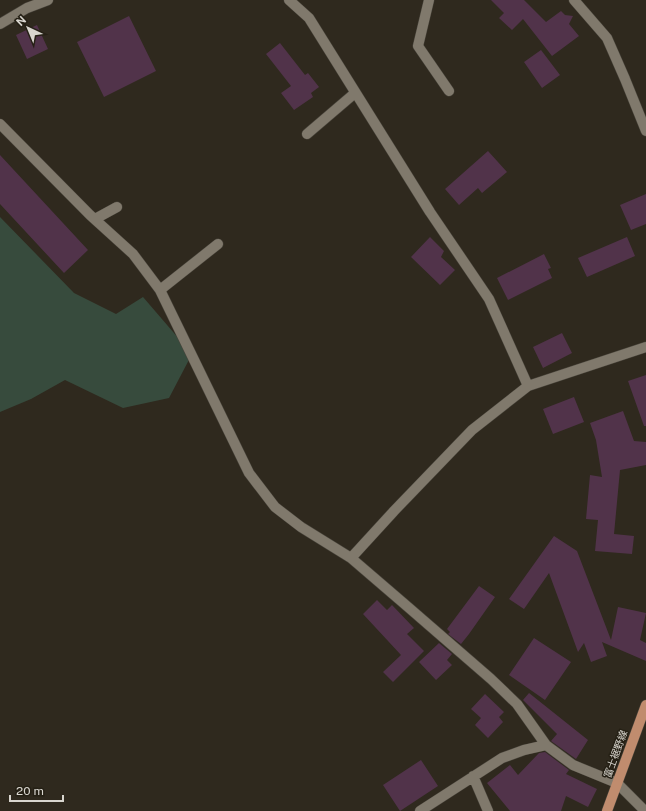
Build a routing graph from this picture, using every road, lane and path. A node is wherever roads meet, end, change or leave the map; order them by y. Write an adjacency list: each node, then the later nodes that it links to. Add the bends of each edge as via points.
1 (48, 0): 5 (street, via 27,8)
2 (289, 0): 7 (street, via 309,18)
3 (429, 0): 6 (street, via 418,46)
4 (574, 0): 9 (street, via 606,38 626,79)
5 (0, 24)
6 (449, 91)
7 (356, 93): 10 (street); 16 (street, via 430,212 489,299)
8 (0, 124): 12 (street)
9 (646, 131)
10 (306, 134)
11 (117, 207): 12 (street)
12 (95, 219): 14 (street, via 134,254)
13 (218, 244): 14 (street)
14 (160, 290): 17 (street, via 249,473 275,507 301,527)
15 (646, 347): 16 (street)
16 (528, 386): 17 (street, via 472,430)
17 (351, 558): 19 (street, via 517,704)
18 (646, 705): 21 (main road, 富士裾野線)
19 (546, 745): 20 (street, via 502,758); 21 (street, via 573,765)
20 (473, 776): 22 (street); 23 (street)
21 (617, 783): 24 (main road, 富士裾野線); 25 (street)
22 (420, 811)
23 (488, 811)
24 (608, 811)
25 (645, 811)

